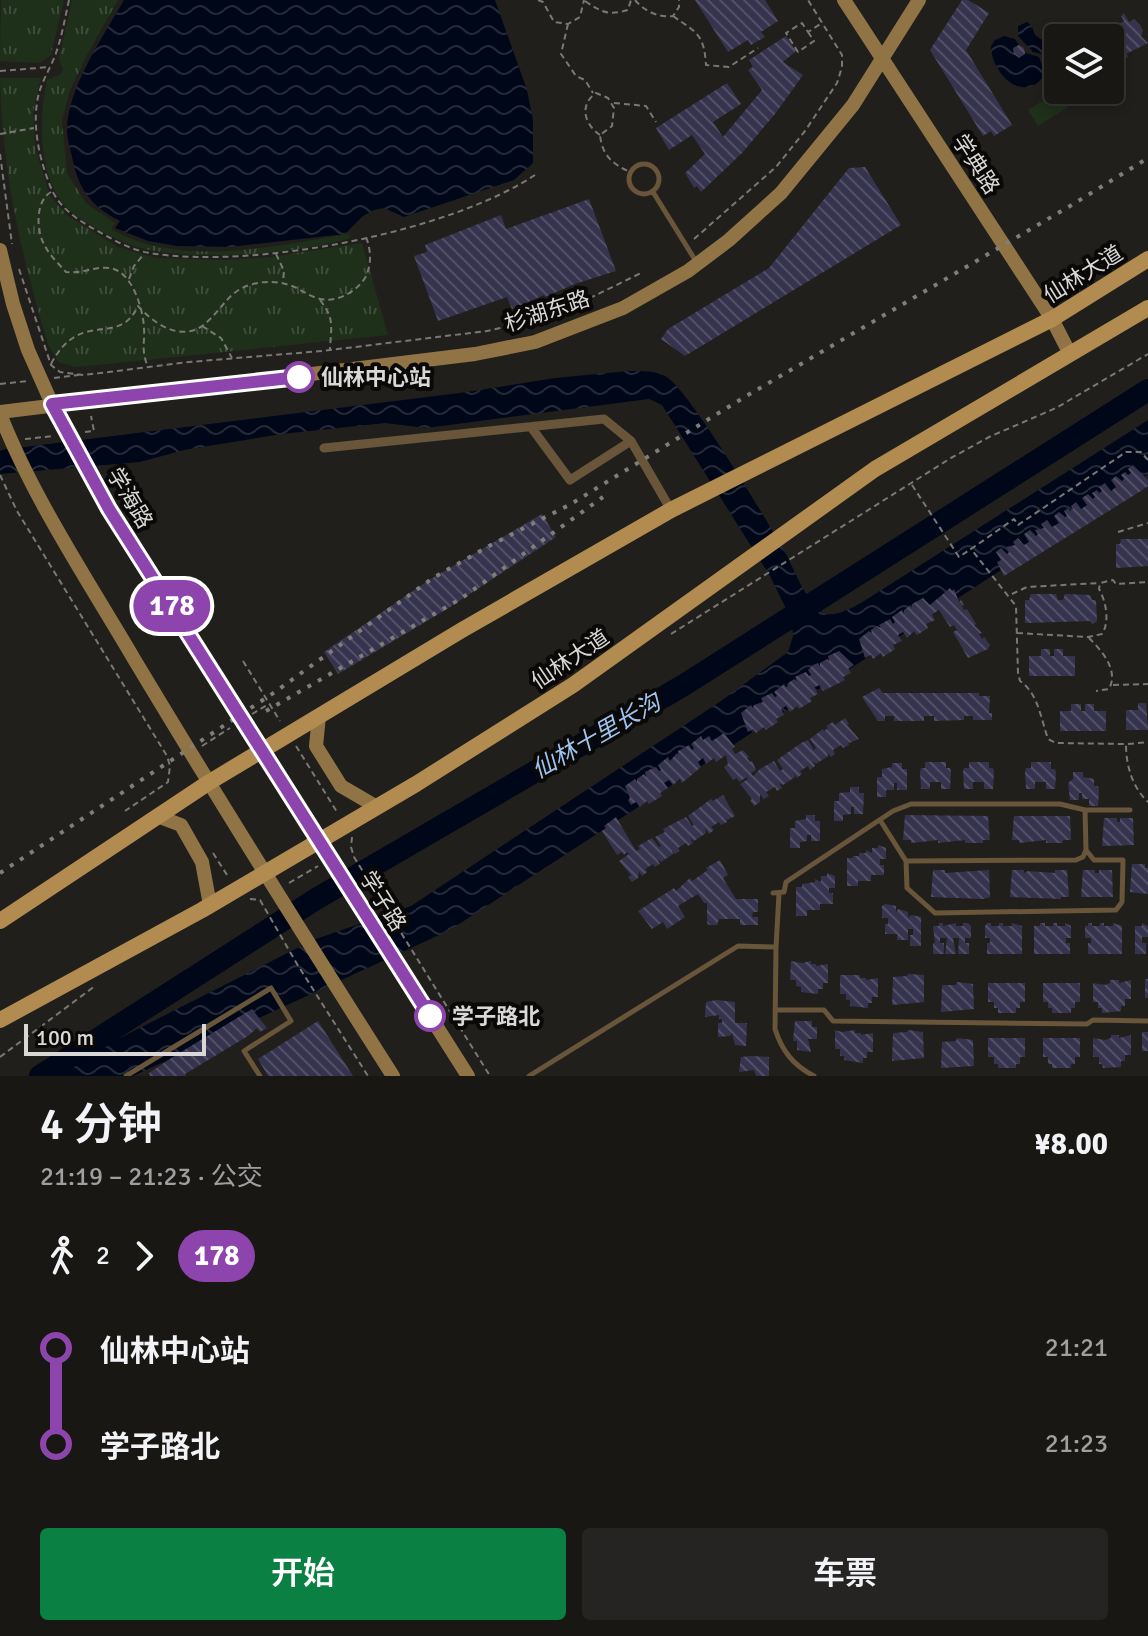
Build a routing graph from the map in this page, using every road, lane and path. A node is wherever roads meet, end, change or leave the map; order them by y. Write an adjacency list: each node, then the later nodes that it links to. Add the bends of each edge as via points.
1 (69, 0): 15 (path)
2 (538, 0): 11 (path, via 554,22)
3 (584, 0): 4 (path, via 609,15 628,10); 11 (path, via 580,17)
4 (633, 0): 9 (path, via 658,15)
5 (679, 0): 9 (path)
6 (808, 0): 10 (path)
7 (844, 0): 14 (main road, 学典路)
8 (919, 0): 14 (main road, 杉湖东路)
9 (673, 16): 13 (path, via 700,37 706,65 729,67)
10 (823, 23): 12 (path); 29 (path, via 842,55 837,83 776,167)
11 (568, 24): 17 (path, via 561,54)
12 (808, 32): 12 (path, via 802,23 786,33 798,52 814,41)
13 (758, 48)
14 (881, 59): 35 (main road, 杉湖东路, via 853,105 781,193); 42 (main road, 学典路)
15 (50, 67): 16 (path); 20 (path, via 39,93)
16 (0, 71)
17 (594, 94): 18 (path); 22 (path, via 585,115)
18 (613, 103): 19 (path, via 646,106); 22 (path, via 612,126)
19 (656, 122)
20 (36, 128): 21 (path); 26 (path)
21 (0, 134)
22 (600, 135): 24 (path, via 607,158)
23 (0, 154): 30 (path)
24 (630, 172): 27 (lane, via 635,192); 27 (lane, via 643,164 653,167 660,181)
25 (538, 173): 28 (path, via 439,217)
26 (52, 191): 31 (path, via 75,218); 37 (path, via 40,206 39,227 57,262 66,272 110,268)
27 (653, 192): 35 (lane)
28 (366, 237): 32 (path); 39 (path, via 370,261 363,280 343,297)
29 (692, 241)
30 (6, 246): 50 (main road, 学海路, via 20,327)
31 (146, 252): 32 (path); 37 (path)
32 (275, 253): 38 (path, via 284,271)
33 (16, 257): 48 (path)
34 (1148, 259): 42 (main road, 仙林大道)
35 (698, 264): 50 (main road, 杉湖东路, via 623,308 535,342 313,376)
36 (641, 273): 44 (path, via 522,323)
37 (129, 280): 40 (path)
38 (282, 283): 39 (path); 43 (path, via 240,288)
39 (319, 299): 44 (path, via 333,328)
40 (138, 306): 43 (path, via 170,331); 48 (path, via 125,325 79,332); 49 (path)
41 (1148, 308): 45 (main road, 仙林大道)
42 (1052, 319): 45 (main road, 学典路); 58 (main road, 仙林大道)
43 (202, 326): 47 (path, via 221,338)
44 (330, 350): 47 (path)
45 (1070, 354): 82 (main road, 仙林大道, via 875,469 573,685)
46 (1148, 354): 57 (path)
47 (232, 359): 49 (path)
48 (51, 365): 49 (path, via 60,372 84,375)
49 (147, 367)
50 (52, 404): 51 (main road, 杉湖东路); 74 (main road, 学海路, via 109,509)
51 (0, 413): 79 (main road, via 64,541)
52 (531, 427): 53 (street, via 604,419); 53 (street, via 570,480); 54 (street)
53 (631, 441): 58 (street)
54 (324, 448)
55 (1148, 460): 61 (path, via 1141,452 1126,452 1018,525 1014,519)
56 (0, 475): 85 (path, via 167,756 168,782)
57 (911, 484): 61 (path, via 959,557); 66 (path)
58 (671, 510): 73 (main road, 仙林大道)
59 (1148, 523): 60 (path)
60 (1118, 532)
61 (971, 549): 64 (path)
62 (1148, 582): 63 (path)
63 (1100, 583): 64 (path, via 1027,587); 67 (path, via 1106,629)
64 (1010, 595): 65 (path)
65 (1017, 633): 67 (path); 77 (path, via 1020,681 1034,696 1048,739)
66 (665, 637)
67 (1088, 637): 70 (path, via 1107,659)
68 (243, 661): 72 (path)
69 (1148, 684): 70 (path)
70 (1112, 685): 71 (path)
71 (1096, 691)
72 (269, 704): 74 (path); 75 (path)
73 (319, 716): 75 (main road, 仙林大道); 82 (main road, via 316,746 341,786)
74 (243, 720): 78 (main road, 学海路); 79 (path)
75 (288, 734): 78 (main road, 仙林大道); 88 (path)
76 (1148, 742): 77 (path)
77 (1126, 744): 81 (path, via 1126,764)
78 (261, 750): 80 (main road, 仙林大道); 89 (main road, 学子路)
79 (190, 753): 80 (main road)
80 (208, 783): 86 (main road, 仙林大道); 93 (main road)
81 (1148, 802)
82 (377, 807): 88 (main road, 仙林大道)
83 (1085, 810): 84 (lane); 87 (lane, via 1060,804 918,803); 90 (lane)
84 (1130, 810)
85 (125, 811)
86 (157, 816): 97 (main road, via 181,825 202,862); 98 (main road, 仙林大道)
87 (880, 820): 91 (lane); 99 (lane, via 776,893)
88 (345, 826): 89 (main road, 仙林大道); 110 (path, via 354,857)
89 (319, 841): 92 (main road, 学子路); 93 (main road, 仙林大道)
90 (1086, 850): 91 (lane, via 1076,860); 91 (lane, via 1094,860 1123,860 1122,902 1116,910 935,913 907,888)
91 (906, 861)
92 (333, 863): 94 (path); 109 (main road, 学子路)
93 (264, 873): 94 (main road); 97 (main road, 仙林大道)
94 (279, 896): 95 (path); 108 (main road)
95 (260, 900): 96 (path); 107 (path)
96 (244, 901)
97 (210, 905): 102 (main road, 仙林大道)
98 (0, 921)
99 (776, 947): 101 (lane); 111 (lane, via 738,946)
100 (101, 982): 104 (path)
101 (776, 1010): 103 (lane, via 824,1010 833,1021); 112 (lane, via 782,1048)
102 (0, 1020)
103 (1148, 1021)
104 (0, 1057)
105 (126, 1076): 106 (lane, via 271,988 291,1021 244,1051)
106 (260, 1076)
107 (368, 1076)
108 (393, 1076)
109 (468, 1076)
110 (490, 1076)
111 (529, 1076)
112 (814, 1076)

